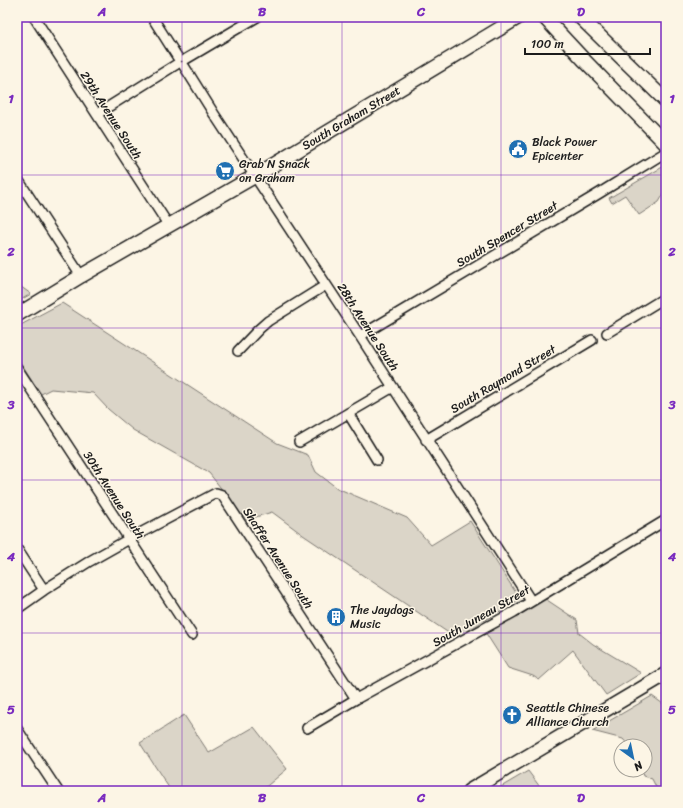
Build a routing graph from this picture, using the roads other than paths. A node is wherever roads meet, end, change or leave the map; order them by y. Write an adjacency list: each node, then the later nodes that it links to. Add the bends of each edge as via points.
1 (34, 17): 9 (street, 29th Avenue South)
2 (152, 17): 7 (street, 28th Avenue South)
3 (257, 17): 7 (street)
4 (519, 17): 12 (street, South Graham Street)
5 (544, 17): 10 (street)
6 (580, 17): 8 (street)
7 (181, 62): 9 (street); 12 (street, 28th Avenue South)
8 (666, 101)
9 (97, 114): 14 (street, 29th Avenue South)
10 (666, 144)
11 (666, 152): 20 (street, South Spencer Street)
12 (255, 176): 14 (street, South Graham Street); 16 (street, 28th Avenue South)
13 (17, 178): 15 (street)
14 (168, 226): 15 (street, South Graham Street)
15 (81, 276): 18 (street, South Graham Street)
16 (326, 285): 20 (street, 28th Avenue South); 22 (street, via 268,321)
17 (666, 297): 19 (street)
18 (17, 315)
19 (607, 333)
20 (360, 336): 24 (street, 28th Avenue South)
21 (592, 340): 26 (street, South Raymond Street)
22 (238, 351)
23 (17, 368): 30 (street, 30th Avenue South)
24 (392, 387): 25 (street); 26 (street, 28th Avenue South)
25 (348, 413): 27 (street); 28 (street)
26 (426, 440): 33 (street, 28th Avenue South)
27 (299, 442)
28 (377, 460)
29 (666, 520): 33 (street, South Juneau Street)
30 (129, 539): 32 (street); 35 (street, 30th Avenue South); 37 (street, Shaffer Avenue South, via 216,493 222,495)
31 (17, 549): 32 (street)
32 (44, 590): 34 (street)
33 (531, 601): 37 (street, South Juneau Street)
34 (17, 609)
35 (192, 635)
36 (666, 674): 41 (street)
37 (356, 700): 38 (street, South Juneau Street)
38 (307, 728)
39 (17, 729): 40 (street)
40 (58, 791)
41 (469, 791)

